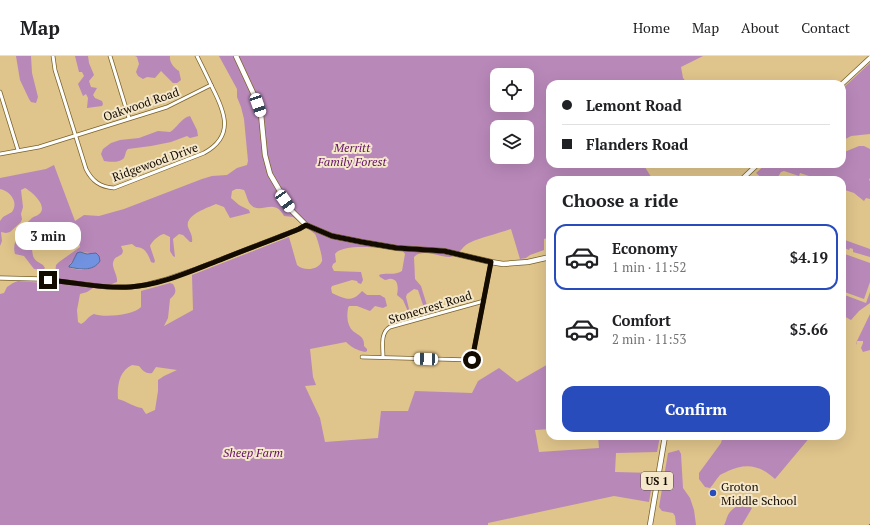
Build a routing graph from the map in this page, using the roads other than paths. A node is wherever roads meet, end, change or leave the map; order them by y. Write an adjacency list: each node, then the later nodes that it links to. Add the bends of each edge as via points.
1 (53, 56): 10 (street, Ridgewood Drive)
2 (110, 56): 9 (street)
3 (197, 56): 7 (street, Ridgewood Drive)
4 (236, 56): 15 (main road, via 261,114 270,174 285,201)
5 (870, 58): 6 (main road)
6 (846, 80)
7 (211, 85): 9 (street, Oakwood Road, via 174,104); 10 (street, Ridgewood Drive, via 222,108 225,122 224,132 216,145 204,153 120,187 106,187 94,181 86,169)
8 (0, 92): 11 (street)
9 (129, 118): 10 (street, Oakwood Road)
10 (75, 135): 11 (street, Oakwood Road, via 39,147)
11 (18, 150): 12 (street, Oakwood Road)
12 (0, 154)
13 (754, 168): 14 (main road)
14 (745, 176)
15 (306, 225): 17 (main road, via 332,236 397,248 444,251); 18 (street, via 196,269 145,285 114,287 41,279)
16 (546, 258): 17 (main road, via 503,264)
17 (491, 262): 19 (street)
18 (0, 278)
19 (484, 301): 21 (street, Stonecrest Road, via 390,327 384,334); 21 (street, via 472,360)
20 (362, 357): 21 (street)
21 (383, 357)
22 (664, 440): 23 (main road, US 1)
23 (650, 525)

